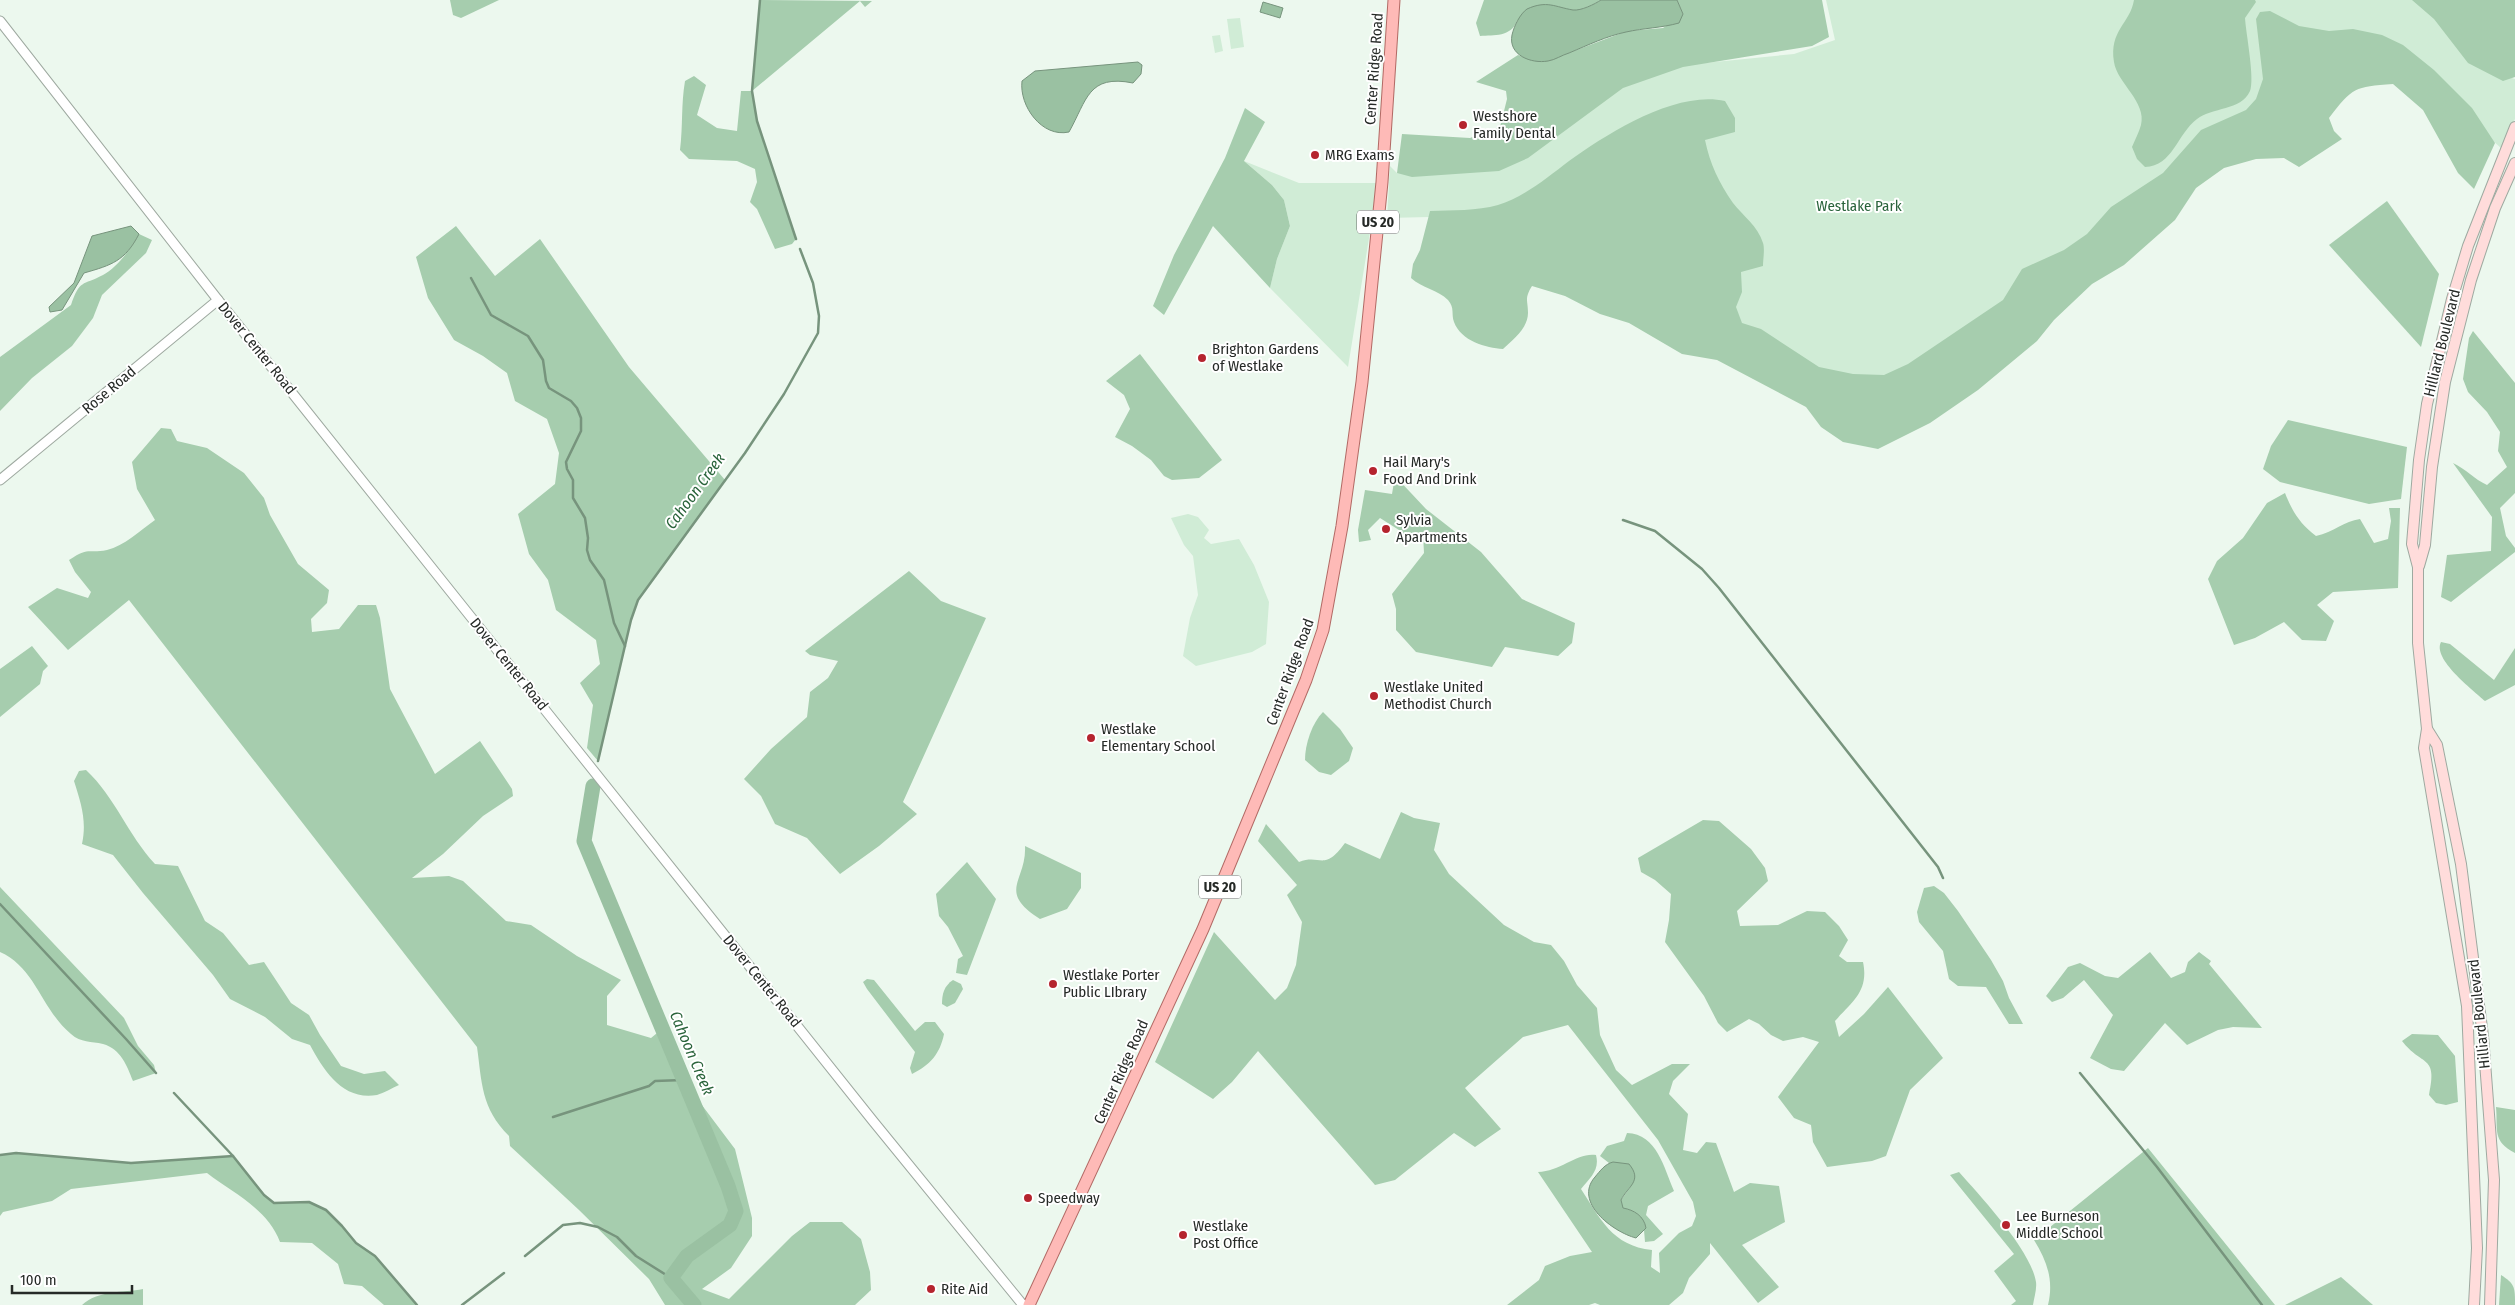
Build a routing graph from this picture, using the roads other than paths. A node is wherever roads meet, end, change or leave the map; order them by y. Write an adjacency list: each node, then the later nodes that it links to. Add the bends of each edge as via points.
1 (1394, 0): 10 (main road, Center Ridge Road / US 20, via 1382,182 1362,382 1342,526 1323,630 1306,680 1203,929)
2 (0, 21): 5 (street, Dover Center Road)
3 (2515, 127): 7 (main road, Hilliard Boulevard, via 2468,246 2427,404 2412,535)
4 (2515, 163): 7 (main road, Hilliard Boulevard, via 2495,208 2471,280 2445,382 2432,466 2425,545)
5 (218, 300): 6 (street, Rose Road); 9 (street, Dover Center Road)
6 (0, 480)
7 (2418, 566): 8 (main road, Hilliard Boulevard, via 2418,643)
8 (2427, 728): 11 (main road, Hilliard Boulevard, via 2424,748 2450,892 2470,1033 2477,1248); 12 (main road, Hilliard Boulevard, via 2438,745 2461,864 2482,1036 2494,1180)
9 (1023, 1305)
10 (1029, 1305)
11 (2474, 1305)
12 (2490, 1305)

